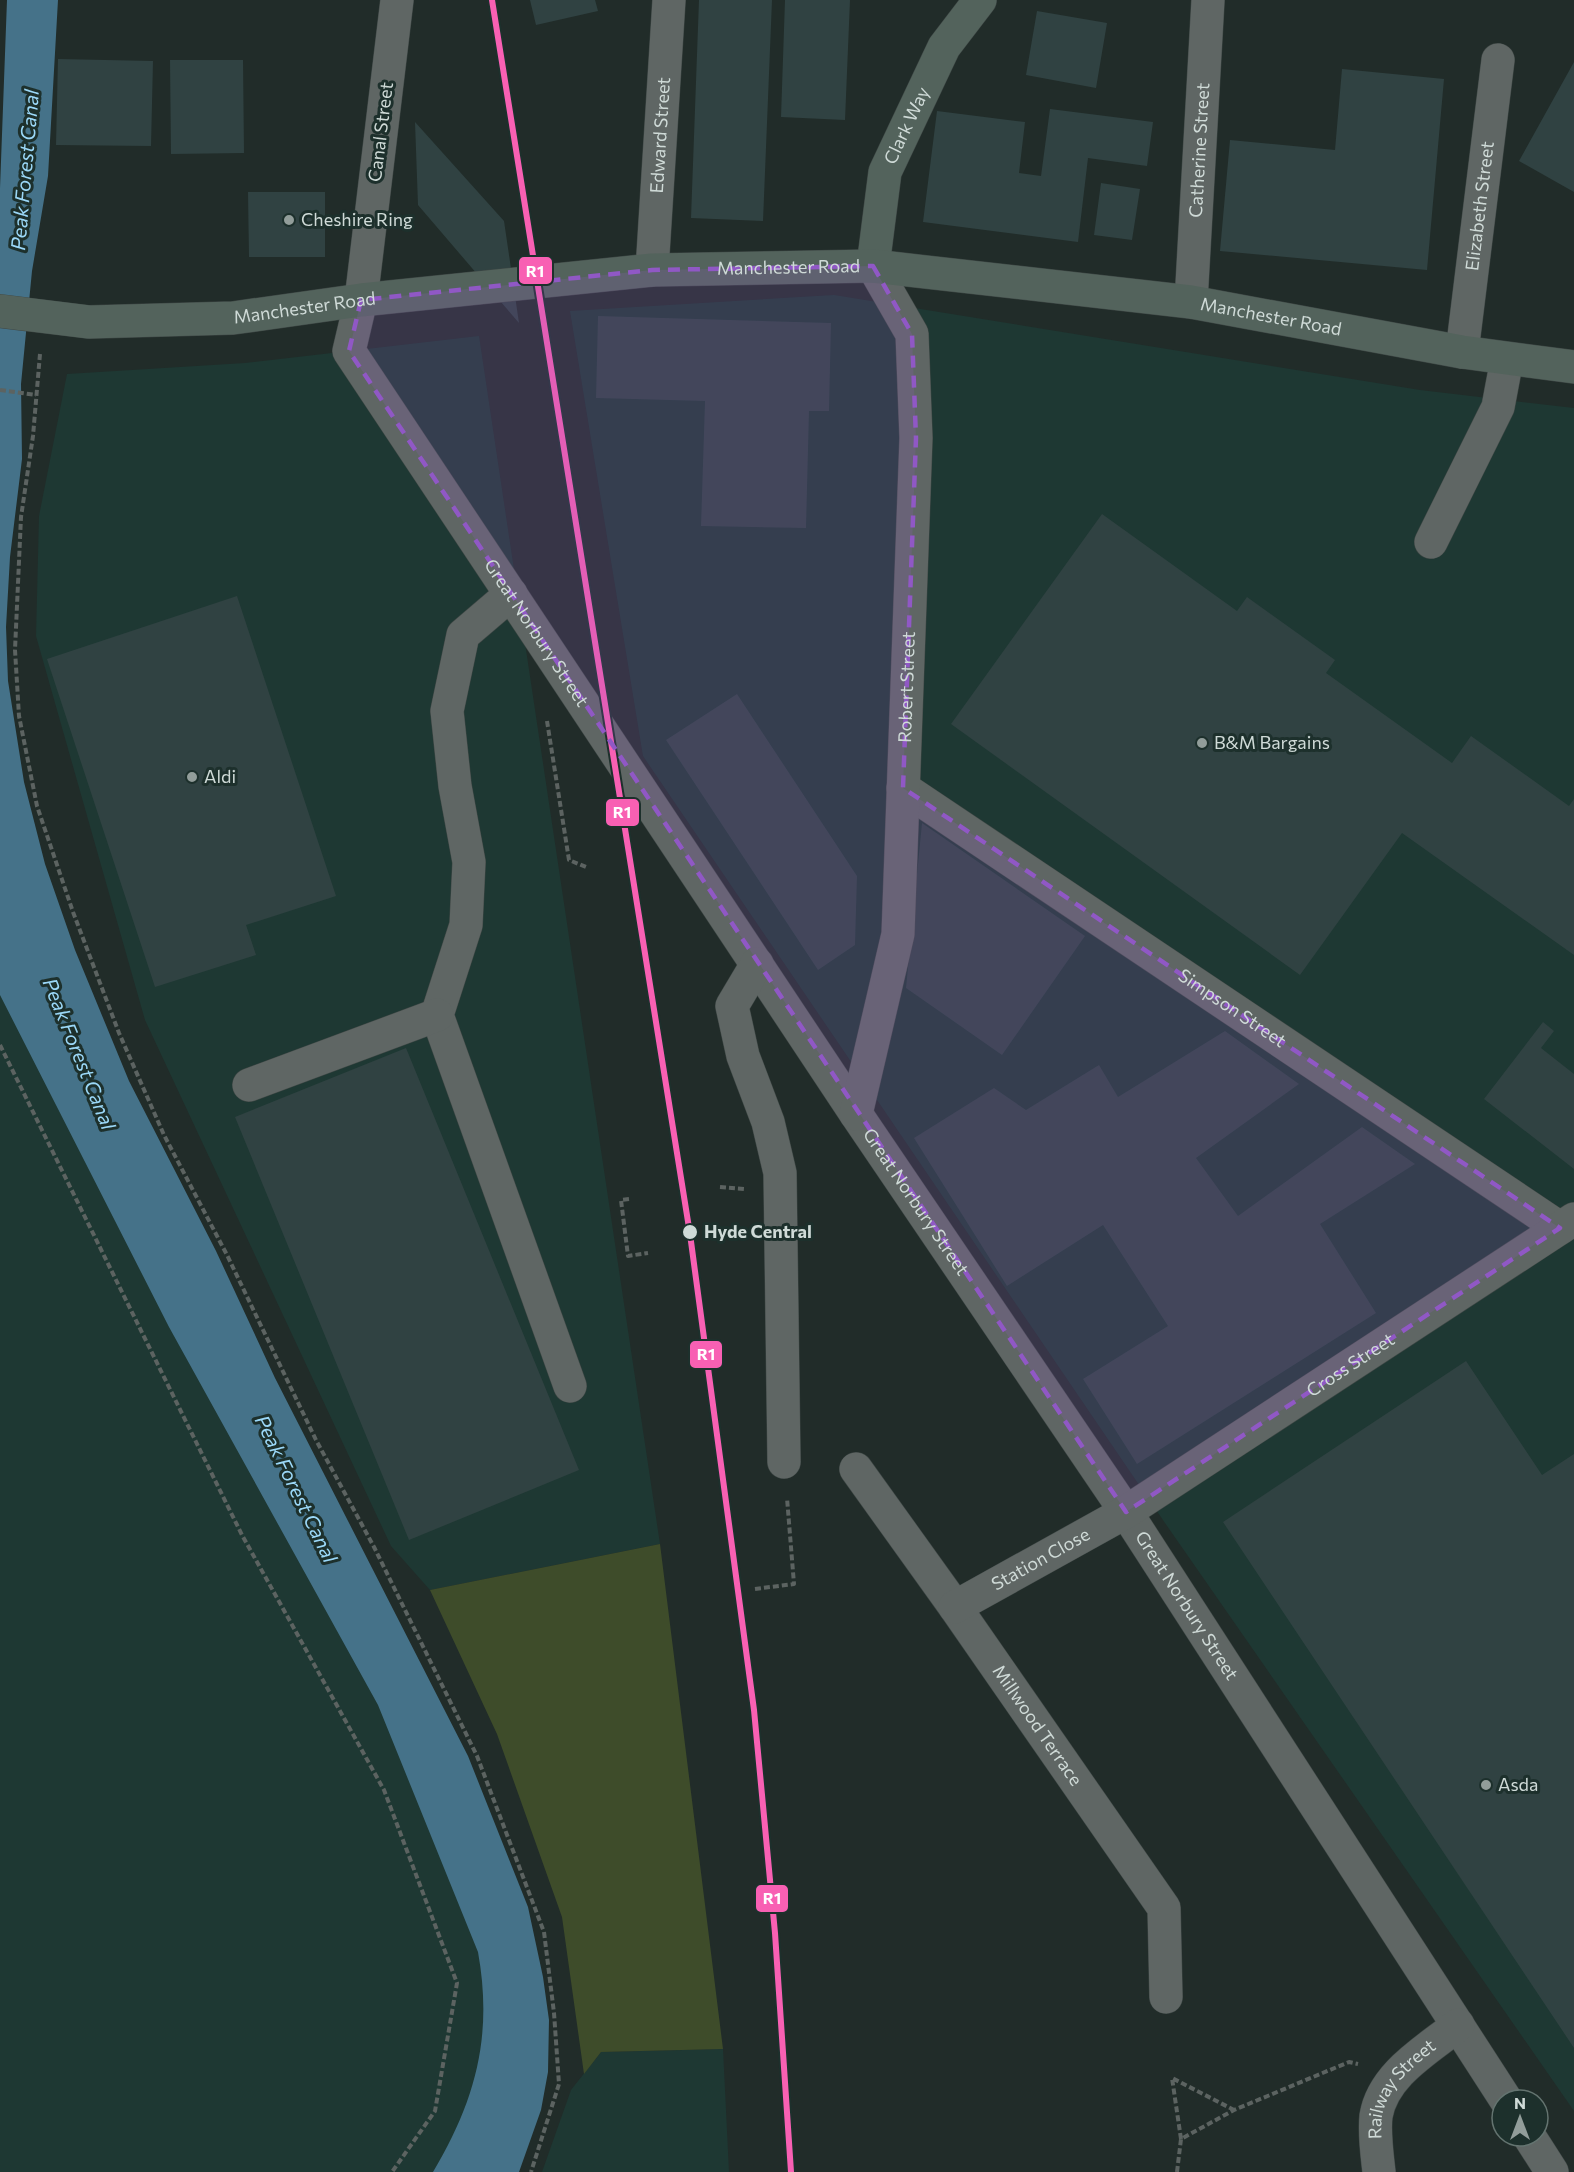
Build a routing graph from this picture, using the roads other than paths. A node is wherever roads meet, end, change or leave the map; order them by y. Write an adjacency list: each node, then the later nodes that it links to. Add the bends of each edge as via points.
1 (397, 0): 8 (street, Canal Street)
2 (669, 0): 7 (street, Edward Street)
3 (980, 0): 6 (main road, Clark Way, via 944,47 885,172)
4 (1208, 0): 9 (street, Catherine Street)
5 (1498, 60): 11 (street, Elizabeth Street)
6 (873, 266): 7 (main road, Manchester Road); 9 (main road, Manchester Road); 16 (street, Robert Street, via 912,334 916,438)
7 (652, 270): 8 (main road, Manchester Road)
8 (361, 300): 10 (main road, Manchester Road, via 233,318 89,322); 15 (street, Great Norbury Street, via 349,351)
9 (1191, 303): 11 (main road, Manchester Road)
10 (0, 311)
11 (1462, 352): 12 (main road, Manchester Road)
12 (1508, 359): 13 (main road, Manchester Road); 14 (street, via 1498,407)
13 (1574, 367)
14 (1431, 542)
15 (511, 594): 17 (street, Great Norbury Street); 18 (street, via 463,635 447,711 469,862 466,925)
16 (903, 788): 20 (street, Robert Street, via 898,934); 21 (street, Simpson Street)
17 (757, 964): 20 (street, Great Norbury Street); 23 (street, via 732,1006 743,1056 768,1122 780,1173)
18 (437, 1015): 19 (street); 22 (street)
19 (249, 1085)
20 (856, 1114): 25 (street, Great Norbury Street)
21 (1567, 1224): 25 (street, Cross Street)
22 (570, 1386)
23 (784, 1462)
24 (856, 1469): 26 (street, Millwood Terrace)
25 (1126, 1512): 26 (street, Station Close); 28 (street, Great Norbury Street)
26 (955, 1606): 27 (street, Millwood Terrace, via 1164,1908)
27 (1166, 1997)
28 (1458, 2025): 29 (street, Great Norbury Street); 31 (street, Railway Street, via 1397,2074 1382,2095 1376,2116)
29 (1498, 2088)
30 (1537, 2148): 32 (street)
31 (1379, 2172)
32 (1552, 2172)

